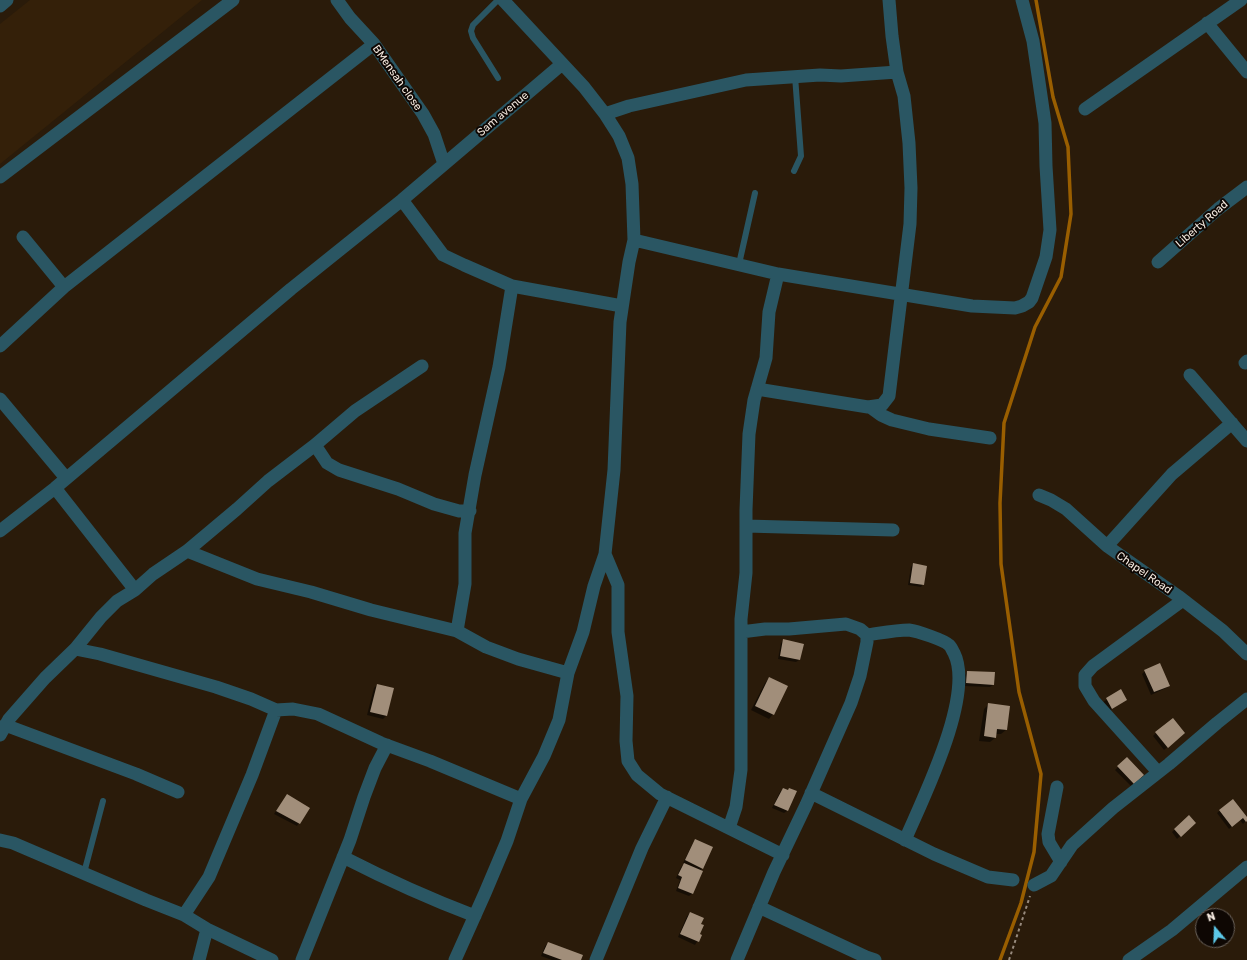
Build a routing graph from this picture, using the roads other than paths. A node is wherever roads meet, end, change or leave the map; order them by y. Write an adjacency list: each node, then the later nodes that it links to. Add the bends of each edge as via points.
1 (7, 0): 9 (street)
2 (233, 0): 21 (street)
3 (337, 0): 11 (street, BMensah close)
4 (498, 0): 16 (lane, via 473,24 471,31)
5 (503, 0): 12 (street)
6 (889, 0): 13 (street)
7 (1022, 0): 32 (street, via 1033,41 1045,123 1050,230 1046,258 1032,298 1015,308 972,306)
8 (1240, 0): 10 (street)
9 (0, 6)
10 (1207, 23): 14 (street); 17 (street)
11 (374, 44): 19 (street, BMensah close, via 423,114 434,134); 31 (street)
12 (562, 64): 18 (street); 19 (street, Sam avenue)
13 (897, 72): 15 (street); 32 (street, via 904,96 910,188 910,224)
14 (1247, 72)
15 (795, 76): 18 (street, via 746,80 629,106); 20 (lane, via 801,156)
16 (498, 78)
17 (1085, 109)
18 (605, 114): 26 (street, via 619,136 628,158 632,184)
19 (444, 164): 24 (street, Sam avenue)
20 (794, 171)
21 (0, 177)
22 (1247, 187): 27 (street, Liberty Road)
23 (755, 193): 28 (lane)
24 (402, 200): 30 (street, via 443,255); 44 (street, Sam avenue, via 291,289)
25 (23, 237): 31 (street)
26 (634, 240): 28 (street); 33 (street)
27 (1158, 262)
28 (739, 264): 29 (street)
29 (778, 274): 32 (street); 37 (street, via 770,312 766,358)
30 (512, 286): 33 (street); 47 (street, via 499,367)
31 (64, 287): 34 (street)
32 (901, 295): 39 (street, via 889,396 882,404)
33 (622, 306): 53 (street, via 614,470)
34 (0, 346)
35 (422, 366): 43 (street, via 355,410)
36 (1190, 375): 40 (street)
37 (757, 389): 39 (street); 48 (street, via 749,434)
38 (0, 399): 44 (street)
39 (870, 407): 41 (street, via 892,420 929,429)
40 (1232, 423): 42 (street); 51 (street, via 1172,474)
41 (990, 438)
42 (1247, 441)
43 (315, 445): 47 (street, via 327,463 339,470 434,504 459,511); 52 (street, via 268,481)
44 (66, 478): 45 (street, Sam avenue)
45 (55, 488): 50 (street, Sam avenue); 54 (street)
46 (1039, 495): 51 (street, Chapel Road, via 1066,509)
47 (470, 511): 56 (street, via 465,533 465,584)
48 (746, 526): 49 (street); 57 (street, via 746,573)
49 (892, 530)
50 (0, 531)
51 (1107, 546): 55 (street, Chapel Road)
52 (187, 551): 54 (street); 56 (street, via 257,579)
53 (605, 554): 61 (street, via 594,586 584,632); 70 (street, via 618,586 618,632 627,696 628,761 637,774)
54 (134, 590): 59 (street, via 101,617)
55 (1183, 600): 60 (street, Chapel Road, via 1223,631); 66 (street, via 1093,666 1085,675 1085,686 1094,701)
56 (457, 631): 61 (street, via 486,647)
57 (741, 632): 58 (street, via 846,624 860,629); 73 (street, via 741,770 736,807)
58 (867, 635): 69 (street, via 858,683); 75 (street, via 910,630 950,645 958,660 958,684 952,720 941,757)
59 (75, 649): 63 (street, via 216,687); 64 (street, via 45,678)
60 (1247, 654)
61 (568, 673): 71 (street, via 559,720 544,756)
62 (1247, 699): 66 (street)
63 (276, 710): 65 (street, via 293,709 318,714); 84 (street, via 209,877)
64 (2, 730): 68 (street, via 136,774)
65 (387, 745): 71 (street); 77 (street, via 375,768)
66 (1158, 772): 78 (street, via 1072,845)
67 (1057, 788): 78 (street, via 1048,834)
68 (178, 792)
69 (812, 793): 75 (street); 76 (street)
70 (667, 797): 73 (street); 91 (street, via 642,848)
71 (521, 799): 85 (street, via 507,841)
72 (103, 801): 80 (lane)
73 (729, 828): 76 (street)
74 (0, 840): 80 (street)
75 (905, 840): 81 (street, via 988,877)
76 (783, 855): 83 (street)
77 (343, 857): 85 (street, via 386,880); 89 (street)
78 (1061, 862): 82 (street, via 1051,876)
79 (1247, 867): 94 (street, via 1172,930)
80 (84, 873): 84 (street)
81 (1013, 880)
82 (1034, 885)
83 (760, 907): 92 (street); 93 (street)
84 (184, 915): 86 (street)
85 (475, 916): 90 (street)
86 (207, 929): 87 (street); 88 (street)
87 (199, 960)
88 (272, 960)
89 (302, 960)
90 (455, 960)
91 (596, 960)
92 (737, 960)
93 (874, 960)
94 (1129, 960)

